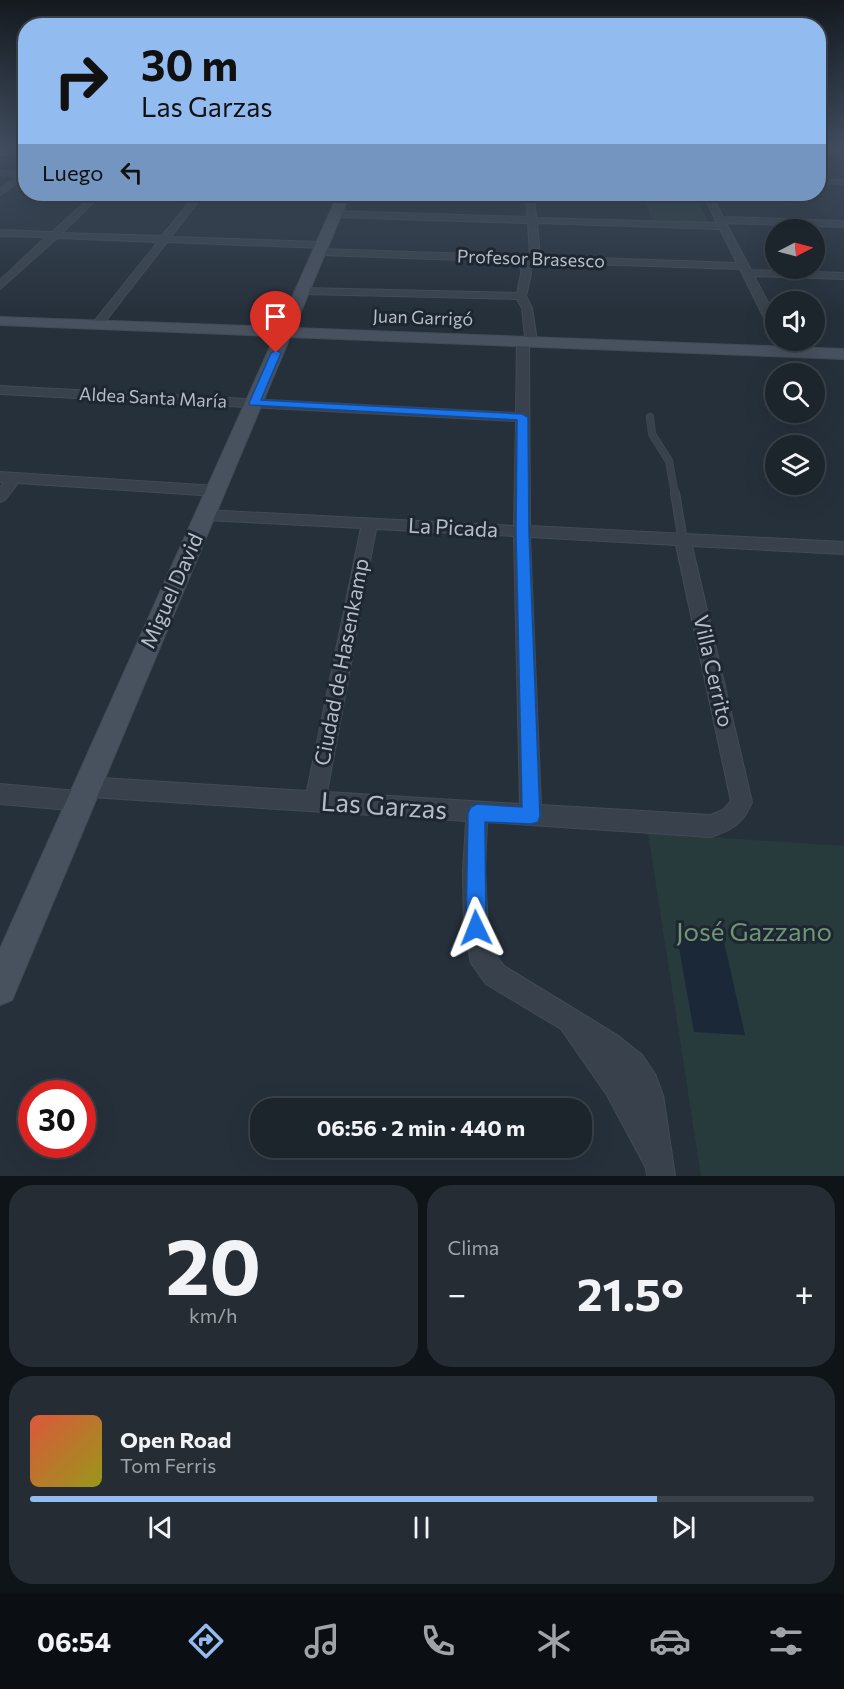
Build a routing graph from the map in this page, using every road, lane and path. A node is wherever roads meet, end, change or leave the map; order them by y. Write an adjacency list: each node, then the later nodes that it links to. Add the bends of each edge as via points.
1 (88, 204): 11 (street)
2 (192, 204): 12 (street)
3 (340, 204): 6 (street, Miguel David)
4 (531, 204): 7 (street)
5 (712, 204): 8 (street)
6 (335, 214): 7 (street); 13 (street, Miguel David)
7 (532, 220): 8 (street); 14 (street)
8 (722, 223): 9 (street); 15 (street)
9 (844, 224)
10 (0, 233): 11 (street, Profesor Brasesco)
11 (54, 236): 12 (street, Profesor Brasesco); 17 (street)
12 (164, 239): 13 (street, Profesor Brasesco); 22 (street)
13 (322, 248): 14 (street, Profesor Brasesco); 18 (street, Miguel David)
14 (530, 259): 15 (street, Profesor Brasesco); 19 (street)
15 (744, 270): 16 (street, Profesor Brasesco); 20 (street)
16 (844, 276)
17 (0, 286)
18 (303, 291): 19 (street); 23 (street, Miguel David)
19 (521, 296): 24 (street, via 528,308)
20 (765, 309)
21 (0, 321): 22 (street, Juan Garrigó)
22 (97, 325): 23 (street, Juan Garrigó)
23 (286, 331): 24 (street, Juan Garrigó); 29 (street, Miguel David)
24 (527, 341): 25 (street, Juan Garrigó); 30 (street)
25 (765, 346)
26 (822, 351): 27 (street, Juan Garrigó)
27 (844, 354)
28 (0, 390): 29 (street, Aldea Santa María)
29 (254, 403): 30 (street, Aldea Santa María); 33 (street, Miguel David)
30 (522, 417): 37 (street)
31 (650, 417): 38 (lane, via 652,434 669,461)
32 (7, 477): 33 (street); 34 (street)
33 (216, 491): 35 (street, Miguel David)
34 (0, 497)
35 (205, 515): 36 (street, La Picada); 41 (street, Miguel David)
36 (370, 523): 37 (street, La Picada); 42 (street, Ciudad de Hasenkamp)
37 (522, 532): 38 (street, La Picada); 45 (street)
38 (683, 541): 39 (street, La Picada); 43 (street, Villa Cerrito)
39 (844, 549)
40 (0, 794): 41 (street, Las Garzas)
41 (84, 794): 42 (street, Las Garzas); 46 (street, Miguel David)
42 (315, 801): 44 (street, Las Garzas)
43 (742, 802): 45 (street, Las Garzas, via 737,814 711,826)
44 (477, 813): 45 (street, Las Garzas); 47 (street, via 474,871 480,954 495,975 632,1062 643,1077 650,1101)
45 (531, 816)
46 (0, 988)
47 (661, 1171)

